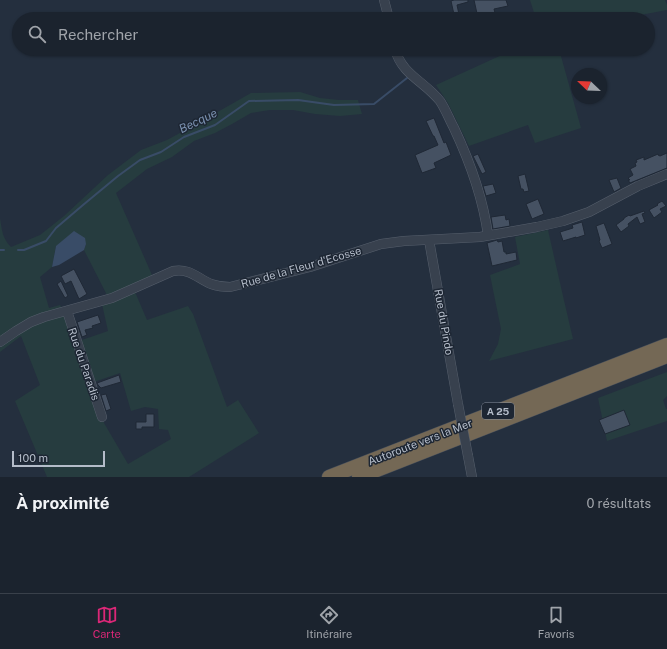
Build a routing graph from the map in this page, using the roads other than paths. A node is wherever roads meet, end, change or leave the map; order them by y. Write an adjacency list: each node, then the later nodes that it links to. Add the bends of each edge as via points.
1 (384, 0): 2 (street)
2 (387, 12)
3 (397, 56): 5 (street, via 404,68 433,94 446,112 473,173)
4 (667, 174): 5 (street, Rue de la Fleur d'Ecosse, via 570,219)
5 (488, 235): 6 (street, Rue de la Fleur d'Ecosse)
6 (429, 240): 7 (street, Rue de la Fleur d'Ecosse, via 381,244 310,267 230,287 212,284 187,271 173,271 112,298); 14 (street, Rue du Pindo, bridge)
7 (66, 311): 8 (street, Rue de la Fleur d'Ecosse, via 31,322); 11 (street, Rue du Paradis)
8 (0, 342)
9 (667, 345): 12 (highway, Autoroute vers la Mer / A 25)
10 (667, 356): 13 (highway, A 25)
11 (102, 417)
12 (329, 477)
13 (359, 477)
14 (472, 477)

